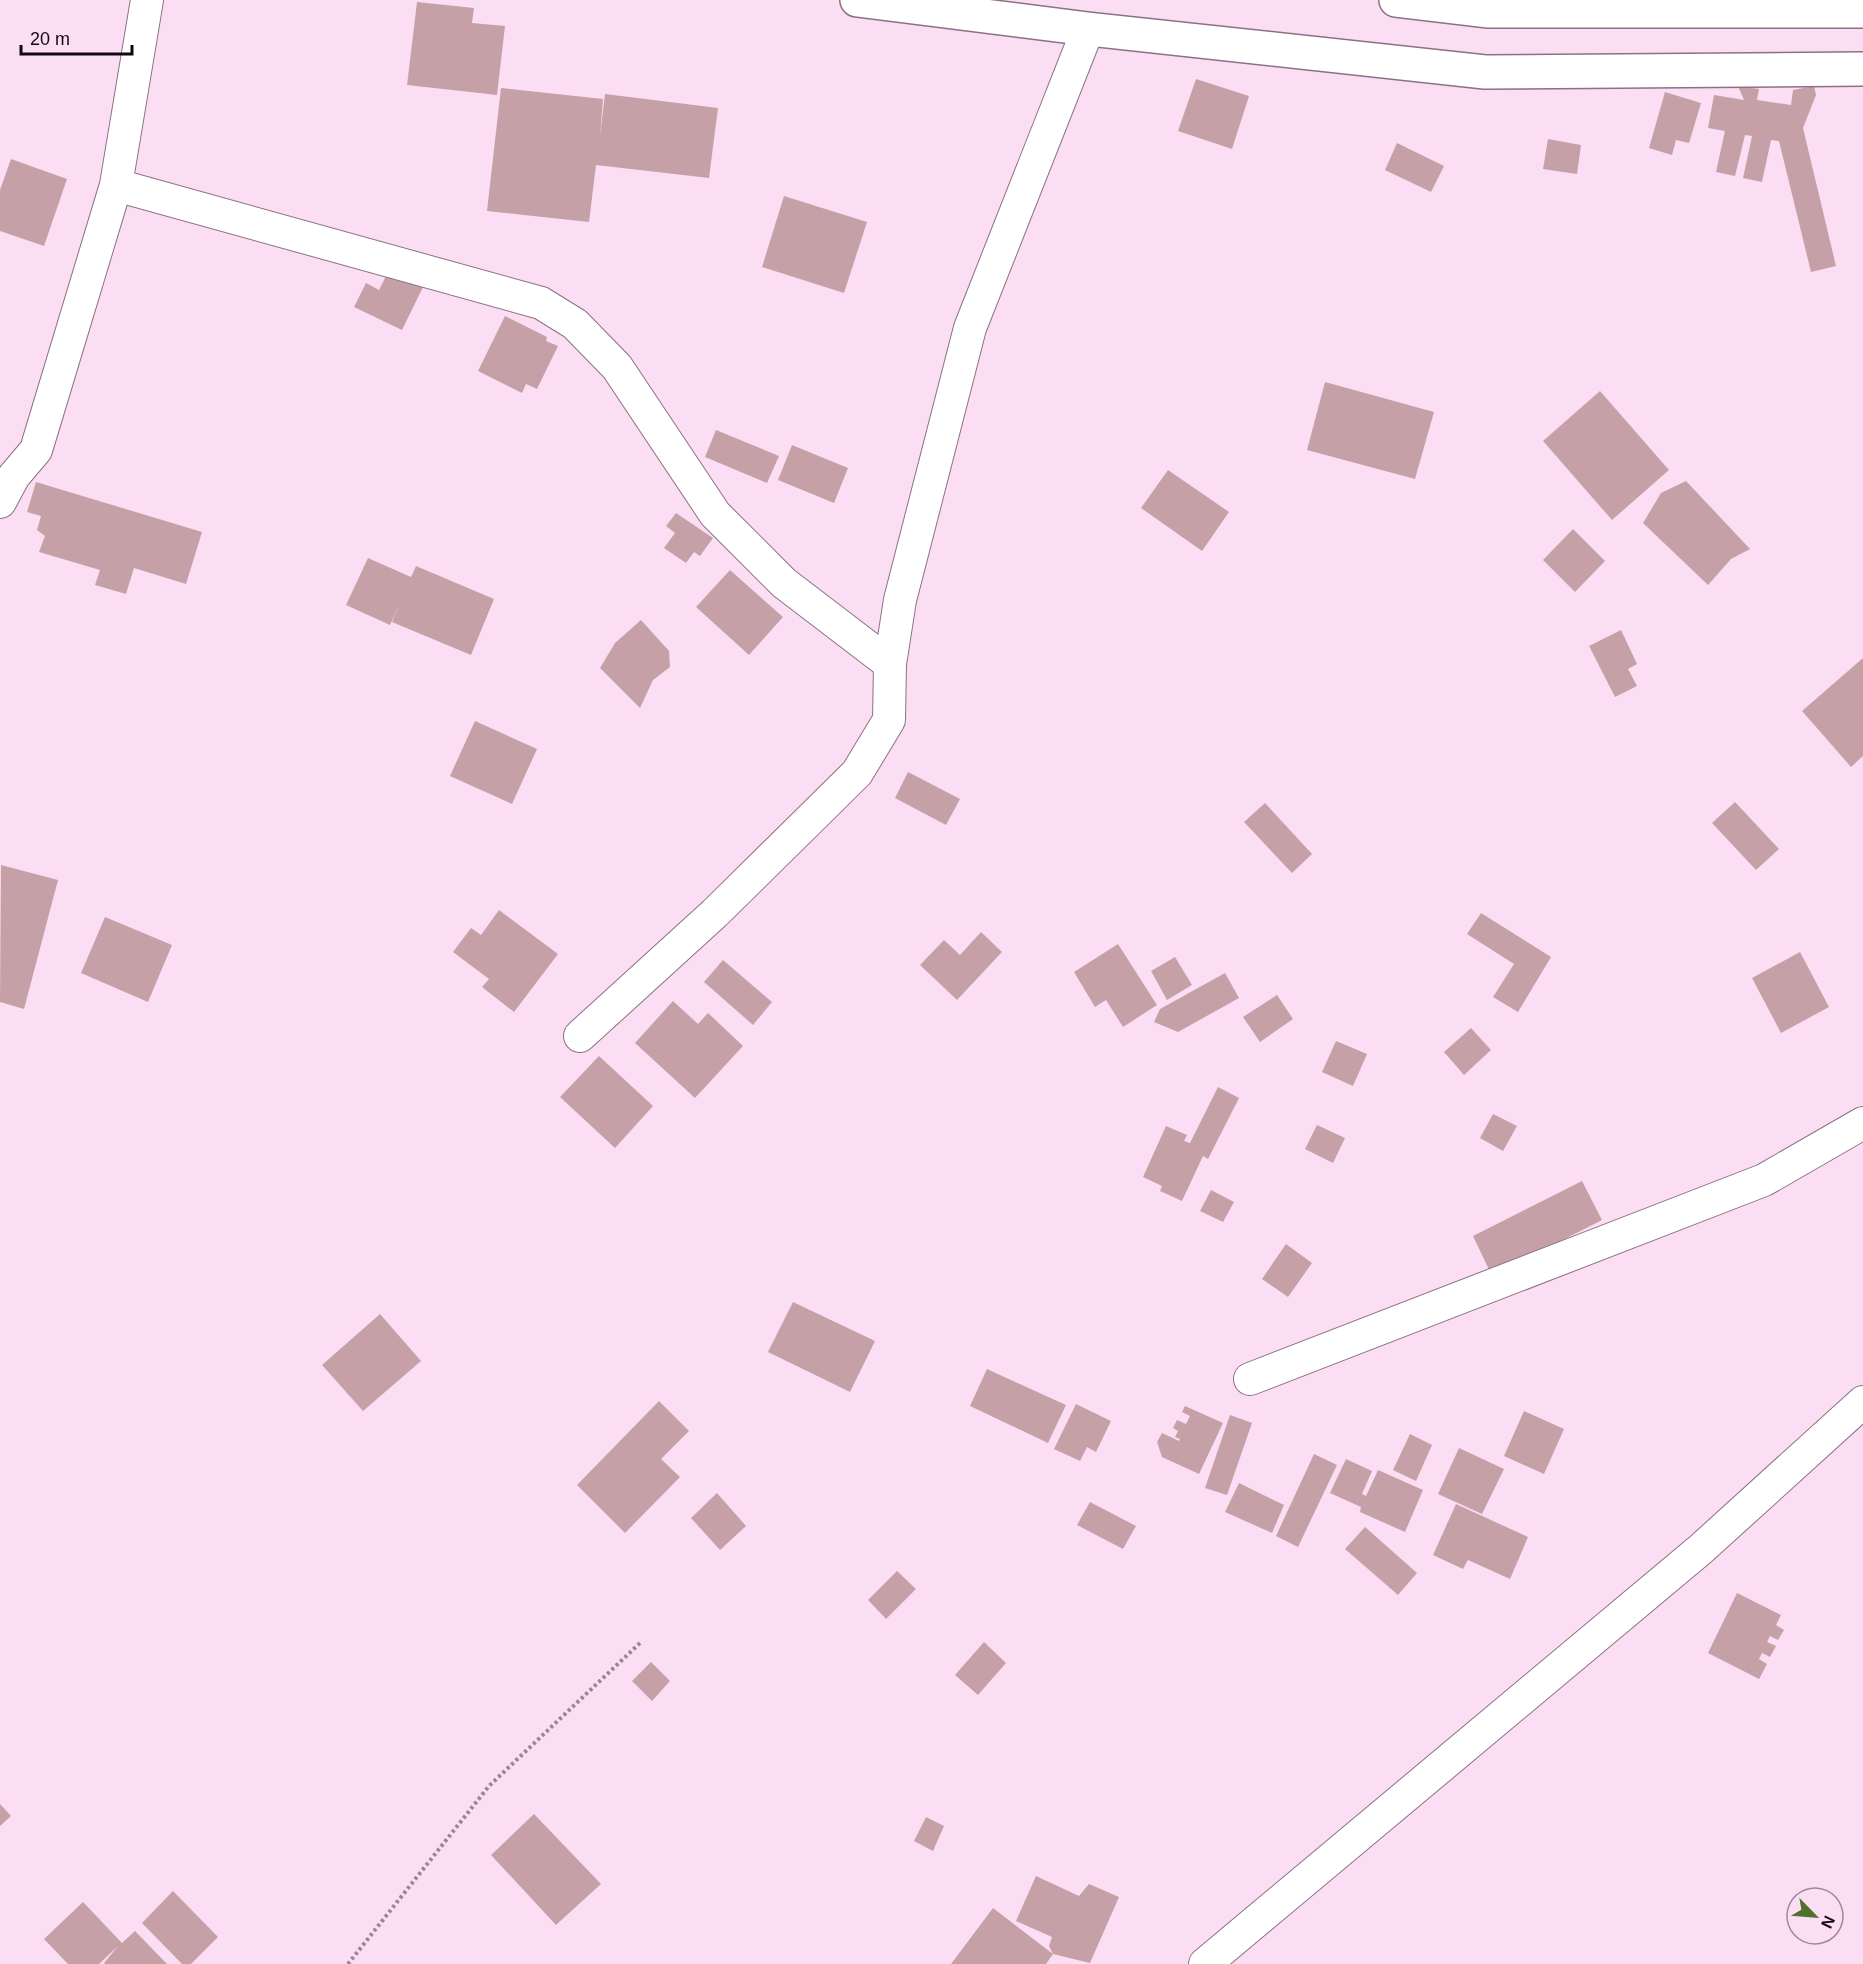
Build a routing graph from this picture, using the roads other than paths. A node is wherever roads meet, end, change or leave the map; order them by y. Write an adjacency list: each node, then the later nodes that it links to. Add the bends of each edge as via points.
1 (147, 0): 7 (street)
2 (857, 0): 5 (street)
3 (1396, 0): 4 (street, via 1489,11)
4 (1863, 12)
5 (1088, 29): 6 (street, via 1485,72); 9 (street, via 970,328 900,600)
6 (1863, 69)
7 (116, 185): 8 (street, via 36,450 14,476); 9 (street, via 541,303 575,324 617,367 715,514 784,583)
8 (0, 502)
9 (890, 664): 10 (street, via 890,720 857,773 715,913)
10 (580, 1036)
11 (1863, 1123): 12 (street, via 1764,1180)
12 (1250, 1379)
13 (1863, 1402): 14 (street, via 1701,1549)
14 (1205, 1964)

